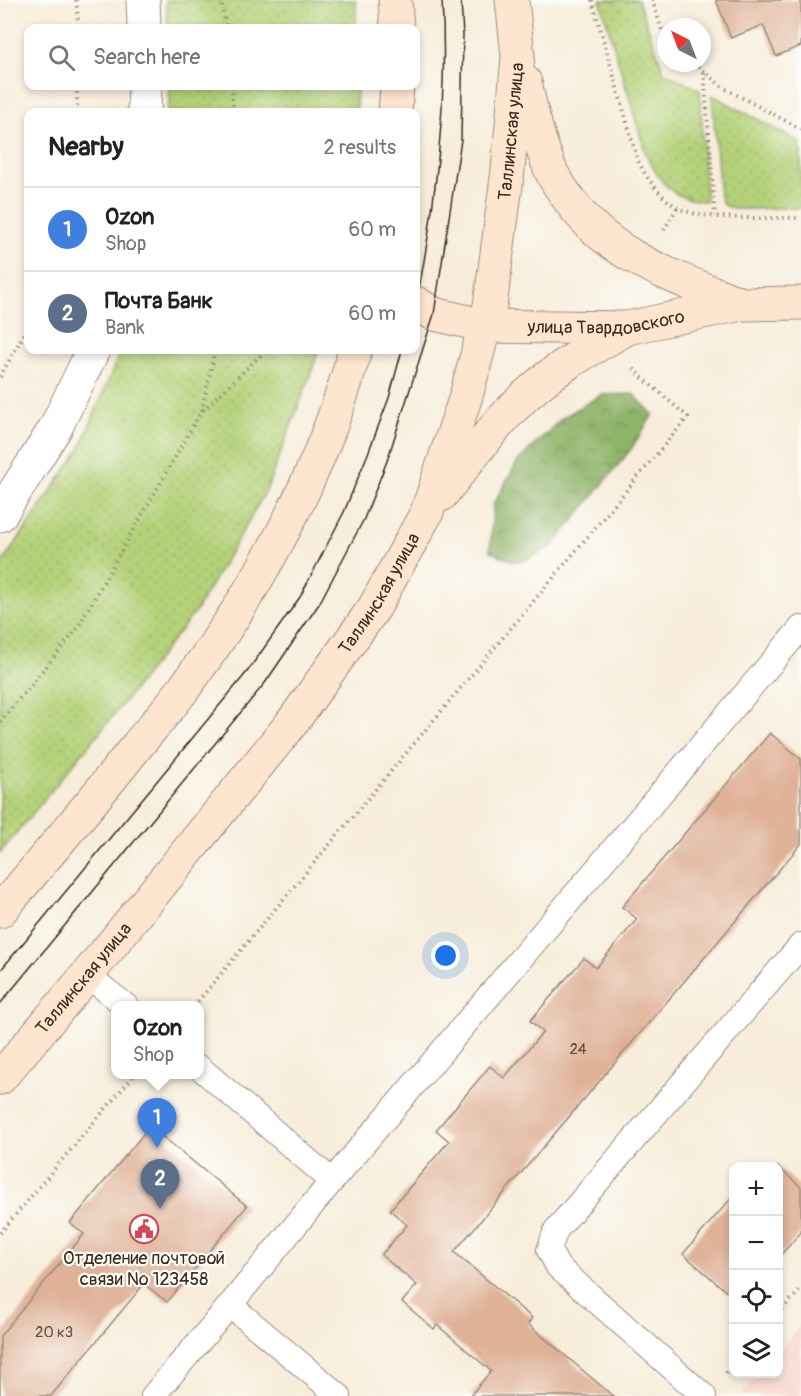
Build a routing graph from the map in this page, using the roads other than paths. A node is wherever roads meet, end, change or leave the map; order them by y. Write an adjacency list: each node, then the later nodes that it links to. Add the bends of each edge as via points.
1 (143, 0): 4 (street)
2 (395, 0): 5 (main road)
3 (513, 0): 6 (main road, Таллинская улица)
4 (144, 24)
5 (397, 24)
6 (518, 56): 12 (main road, via 549,167 577,212 626,254); 14 (main road, Таллинская улица, via 497,261)
7 (145, 90): 9 (street)
8 (397, 90): 10 (main road)
9 (144, 108)
10 (395, 108)
11 (801, 303): 12 (main road, улица Твардовского)
12 (741, 304): 15 (main road, улица Твардовского)
13 (420, 305): 14 (main road, улица Твардовского, via 434,314)
14 (486, 326): 15 (main road, улица Твардовского); 18 (main road, Таллинская улица)
15 (627, 328): 18 (main road, via 556,371 525,396)
16 (91, 354): 19 (street, via 56,427)
17 (354, 354): 21 (main road, via 325,444 260,575 189,682)
18 (427, 512): 23 (main road, Таллинская улица, via 374,608 324,680)
19 (0, 515)
20 (801, 628): 27 (lane)
21 (0, 911)
22 (800, 950): 31 (lane, via 556,1230 549,1250 558,1267)
23 (87, 975): 24 (lane); 26 (main road, Таллинская улица)
24 (121, 1001)
25 (204, 1071): 27 (lane)
26 (0, 1078)
27 (332, 1181): 28 (lane)
28 (230, 1305): 29 (lane); 30 (lane)
29 (153, 1396)
30 (339, 1396)
31 (704, 1396)

